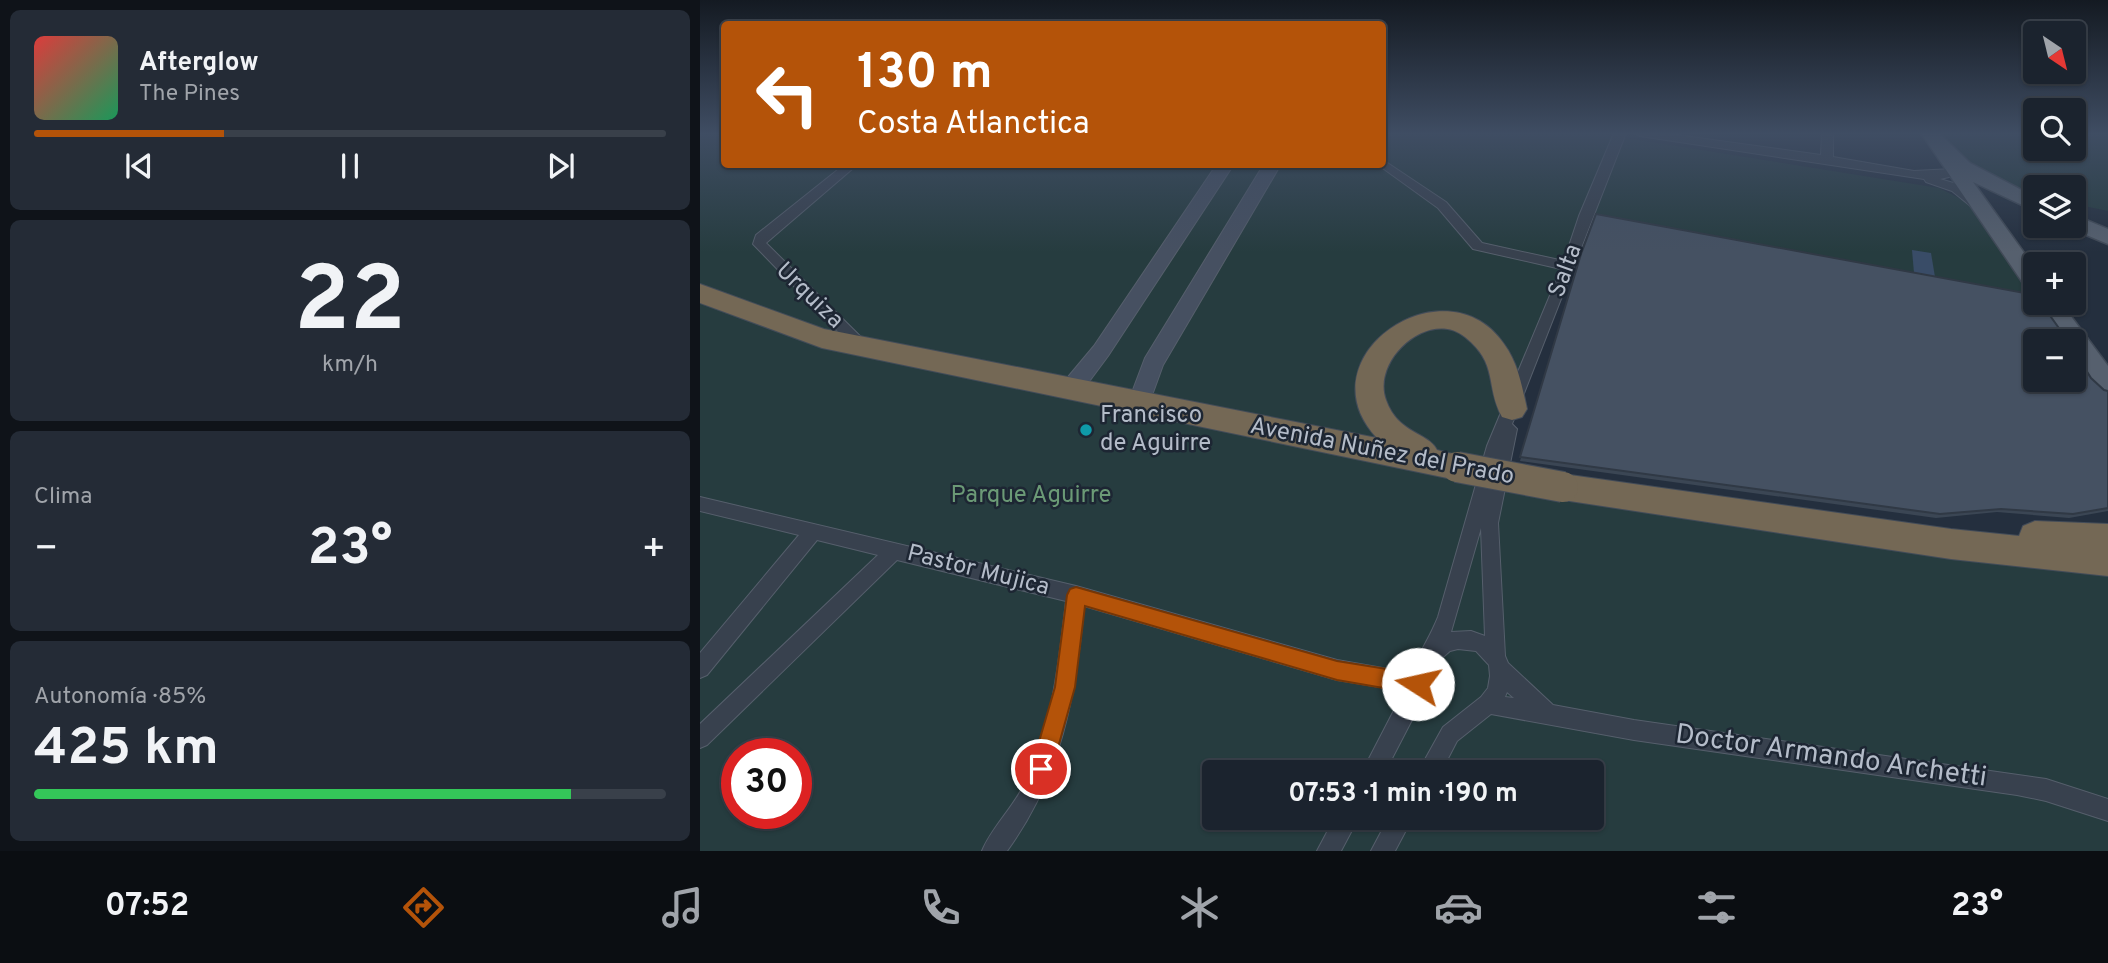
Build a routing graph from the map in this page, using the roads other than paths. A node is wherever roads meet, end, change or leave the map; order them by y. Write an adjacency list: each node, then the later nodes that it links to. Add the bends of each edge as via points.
1 (842, 173): 21 (street, Urquiza, via 759,244)
2 (1220, 173): 23 (main road)
3 (1268, 173): 24 (main road, via 1153,364)
4 (1395, 173): 17 (street, via 1440,204 1478,246)
5 (1603, 173): 17 (street, Salta)
6 (1902, 173): 10 (street)
7 (1951, 173): 10 (street)
8 (1962, 173): 12 (main road)
9 (1967, 173): 11 (main road)
10 (1914, 175): 12 (street, via 1956,188)
11 (2023, 198)
12 (1981, 208): 18 (main road)
13 (2086, 216): 14 (main road)
14 (2108, 221)
15 (2086, 227): 16 (main road)
16 (2108, 237)
17 (1569, 266): 25 (street, Salta)
18 (2023, 267)
19 (700, 293): 21 (highway, Avenida Nuñez del Prado, via 811,334)
20 (2058, 315): 22 (main road)
21 (862, 347): 23 (highway, Avenida Nuñez del Prado)
22 (2108, 385)
23 (1071, 389): 24 (highway, Avenida Nuñez del Prado)
24 (1139, 403): 26 (highway, Avenida Nuñez del Prado)
25 (1512, 409): 26 (highway, via 1501,364 1475,329 1431,320 1391,339 1371,370 1368,387 1373,406 1392,434); 34 (street, via 1495,446); 35 (street, via 1489,523)
26 (1450, 466): 30 (highway, Avenida Nuñez del Prado, bridge)
27 (700, 504): 28 (street, Pastor Mujica)
28 (814, 530): 31 (street, Pastor Mujica); 36 (street)
29 (2108, 539): 30 (highway, Avenida Nuñez del Prado, via 2052,535)
30 (1951, 544): 32 (highway, Avenida Nuñez del Prado)
31 (895, 550): 33 (street, Pastor Mujica); 40 (street)
32 (2108, 561)
33 (1076, 595): 37 (street, Pastor Mujica); 46 (street, via 1065,687 1047,753 1036,784)
34 (1435, 650): 35 (street, via 1472,638 1482,642); 37 (street, via 1424,664)
35 (1498, 661): 38 (street, via 1498,686); 39 (street, via 1516,687)
36 (700, 668)
37 (1414, 693): 41 (street)
38 (1489, 704): 39 (street, Doctor Armando Archetti); 42 (street, via 1451,734)
39 (1551, 717): 43 (street, Doctor Armando Archetti, via 2005,782)
40 (700, 738)
41 (1379, 760)
42 (1436, 760)
43 (2108, 810)
44 (1340, 830): 47 (street)
45 (1394, 830): 48 (street)
46 (993, 851)
47 (1328, 851)
48 (1382, 851)

